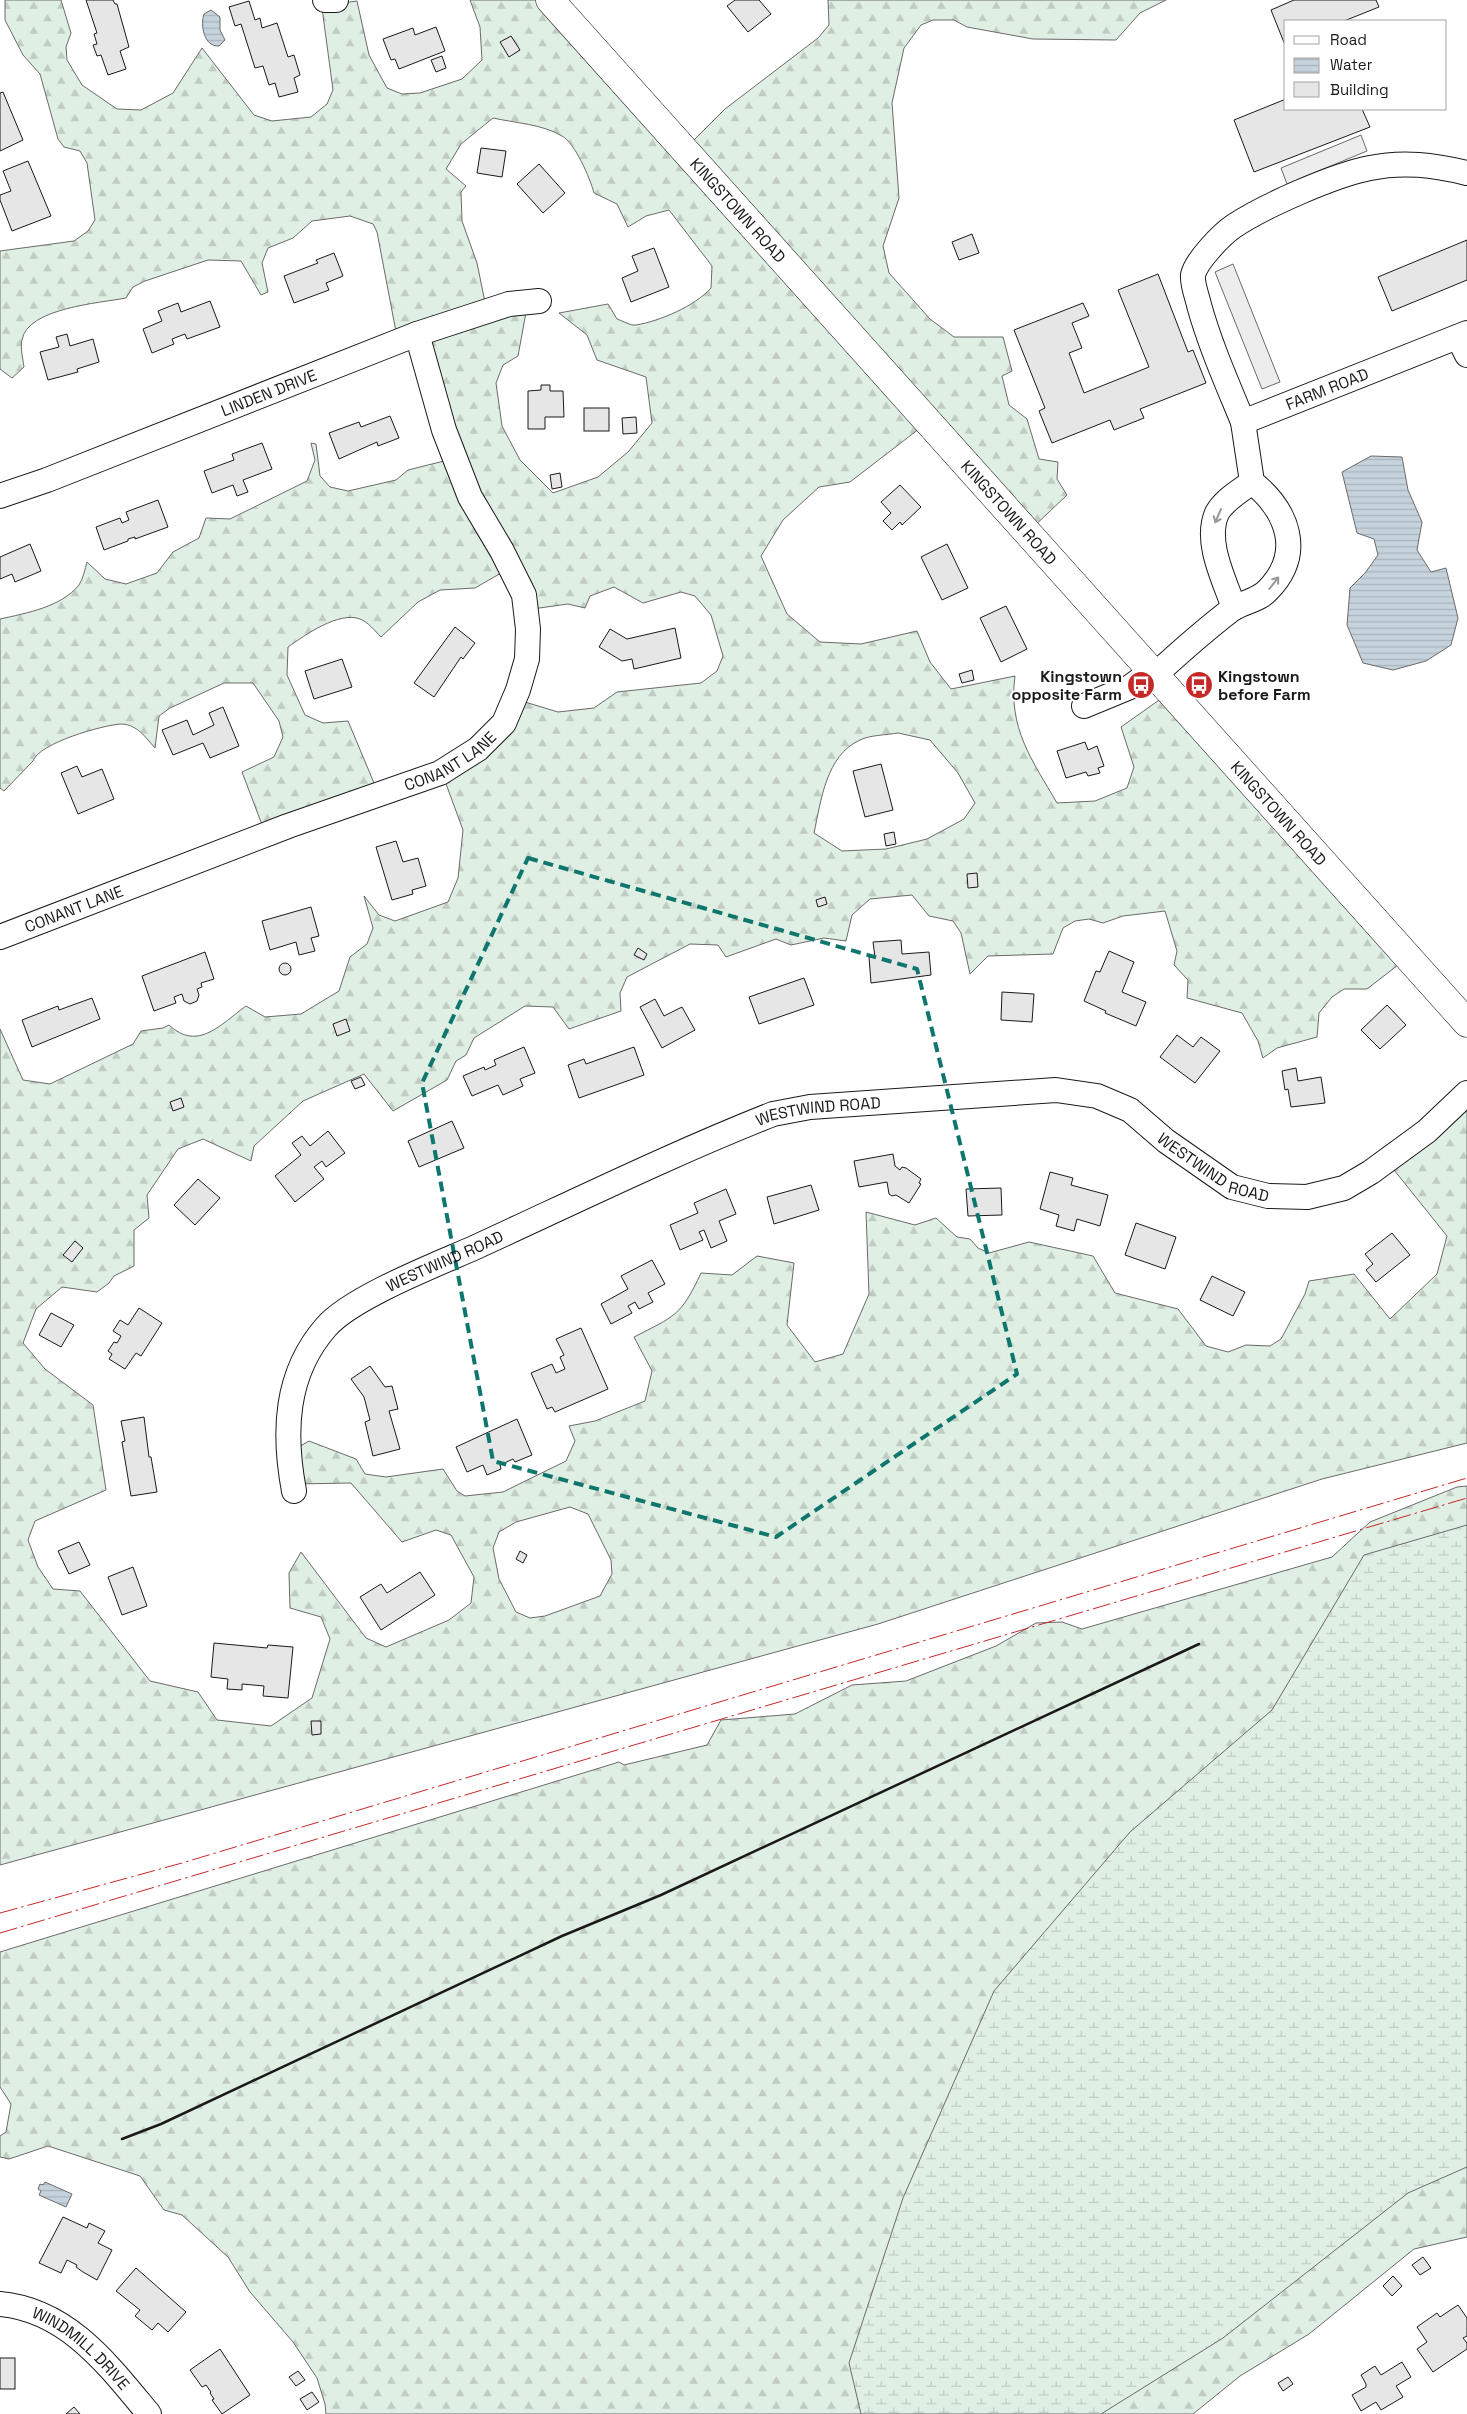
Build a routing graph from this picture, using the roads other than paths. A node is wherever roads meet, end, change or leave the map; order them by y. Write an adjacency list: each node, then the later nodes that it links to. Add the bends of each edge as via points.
1 (325, 0): 2 (street)
2 (336, 0)
3 (550, 0): 12 (main road, KINGSTOWN ROAD)
4 (1467, 173): 8 (street, via 1425,165 1368,168 1271,206 1234,227 1211,248 1193,276 1195,290 1210,342)
5 (539, 301): 6 (street, LINDEN DRIVE, via 509,304)
6 (417, 334): 10 (street, LINDEN DRIVE); 14 (street, CONANT LANE, via 444,430 470,497 524,595 527,659 504,723 478,749 440,773 288,826)
7 (1464, 342): 8 (street, FARM ROAD)
8 (1243, 422): 9 (street)
9 (1252, 482): 11 (street, one-way to 11, via 1226,501 1217,513 1213,530 1214,547); 11 (street, one-way to 9, via 1267,592 1287,560 1289,544 1277,508 1269,496)
10 (0, 496)
11 (1234, 608): 12 (street)
12 (1153, 673): 13 (street, via 1130,687); 15 (main road, KINGSTOWN ROAD)
13 (1084, 706)
14 (0, 937)
15 (1467, 1023)
16 (1467, 1093): 17 (street, WESTWIND ROAD, via 1427,1131 1371,1172 1344,1188 1307,1197 1268,1196 1232,1187 1166,1141 1130,1110 1097,1096 1056,1090 810,1107 773,1114 422,1272 360,1302 327,1325 308,1352 293,1385 287,1420 288,1461)
17 (294, 1491)
18 (0, 2304): 19 (street, WINDMILL DRIVE, via 42,2316 74,2332 96,2352)
19 (149, 2414)

